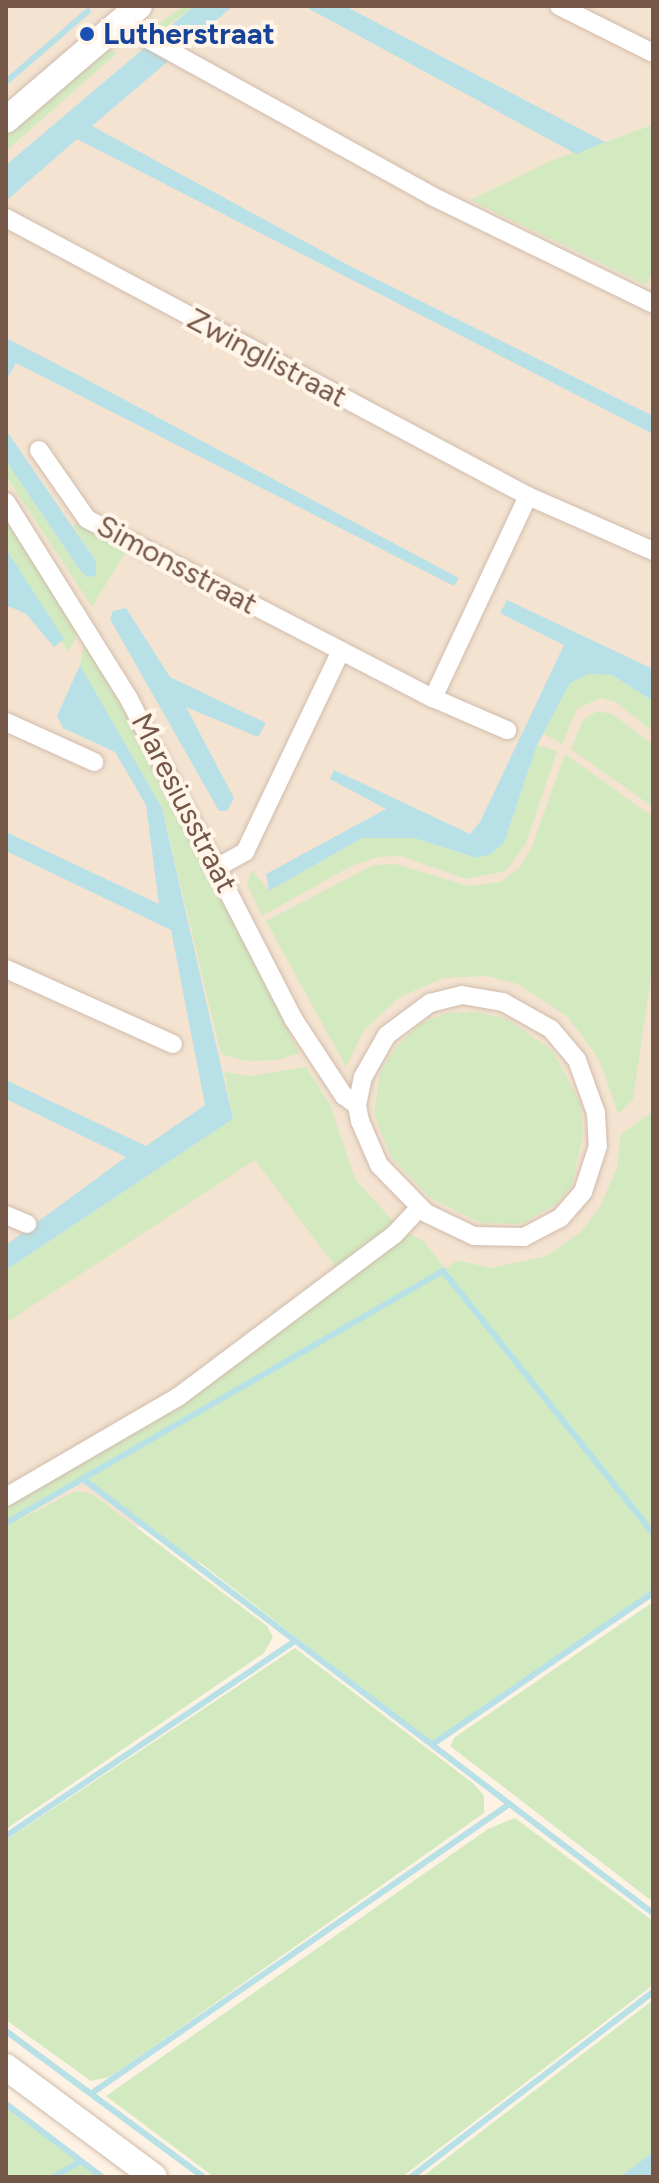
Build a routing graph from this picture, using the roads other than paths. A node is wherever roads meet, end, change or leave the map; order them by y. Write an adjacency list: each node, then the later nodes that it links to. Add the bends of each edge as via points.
1 (139, 6): 3 (main road)
2 (559, 6): 4 (street)
3 (128, 28): 5 (main road); 7 (street, via 432,196)
4 (653, 53)
5 (6, 120)
6 (6, 218): 9 (street, Zwinglistraat)
7 (653, 304)
8 (39, 450): 12 (street, Simonsstraat, via 87,519)
9 (528, 496): 11 (street, Zwinglistraat); 13 (street)
10 (6, 502): 17 (street, Maresiusstraat, via 93,635)
11 (653, 551)
12 (341, 651): 13 (street, Simonsstraat); 17 (street, via 245,852)
13 (433, 698): 15 (street, Simonsstraat)
14 (6, 722): 16 (street)
15 (507, 730)
16 (94, 762)
17 (218, 867): 20 (street, Maresiusstraat, via 294,1020 344,1096)
18 (6, 969): 19 (street)
19 (173, 1044)
20 (357, 1105): 21 (street, Maresiusstraat, via 379,1165); 21 (street, Maresiusstraat, via 369,1063 387,1035 415,1012 446,998 476,995 503,1002 551,1029 577,1060 599,1132 588,1182 569,1210 541,1231 490,1239 457,1230)
21 (419, 1208): 24 (street, via 394,1235 178,1397)
22 (6, 1215): 23 (street)
23 (27, 1224)
24 (6, 1497)
25 (6, 2067): 26 (main road)
26 (154, 2177)

